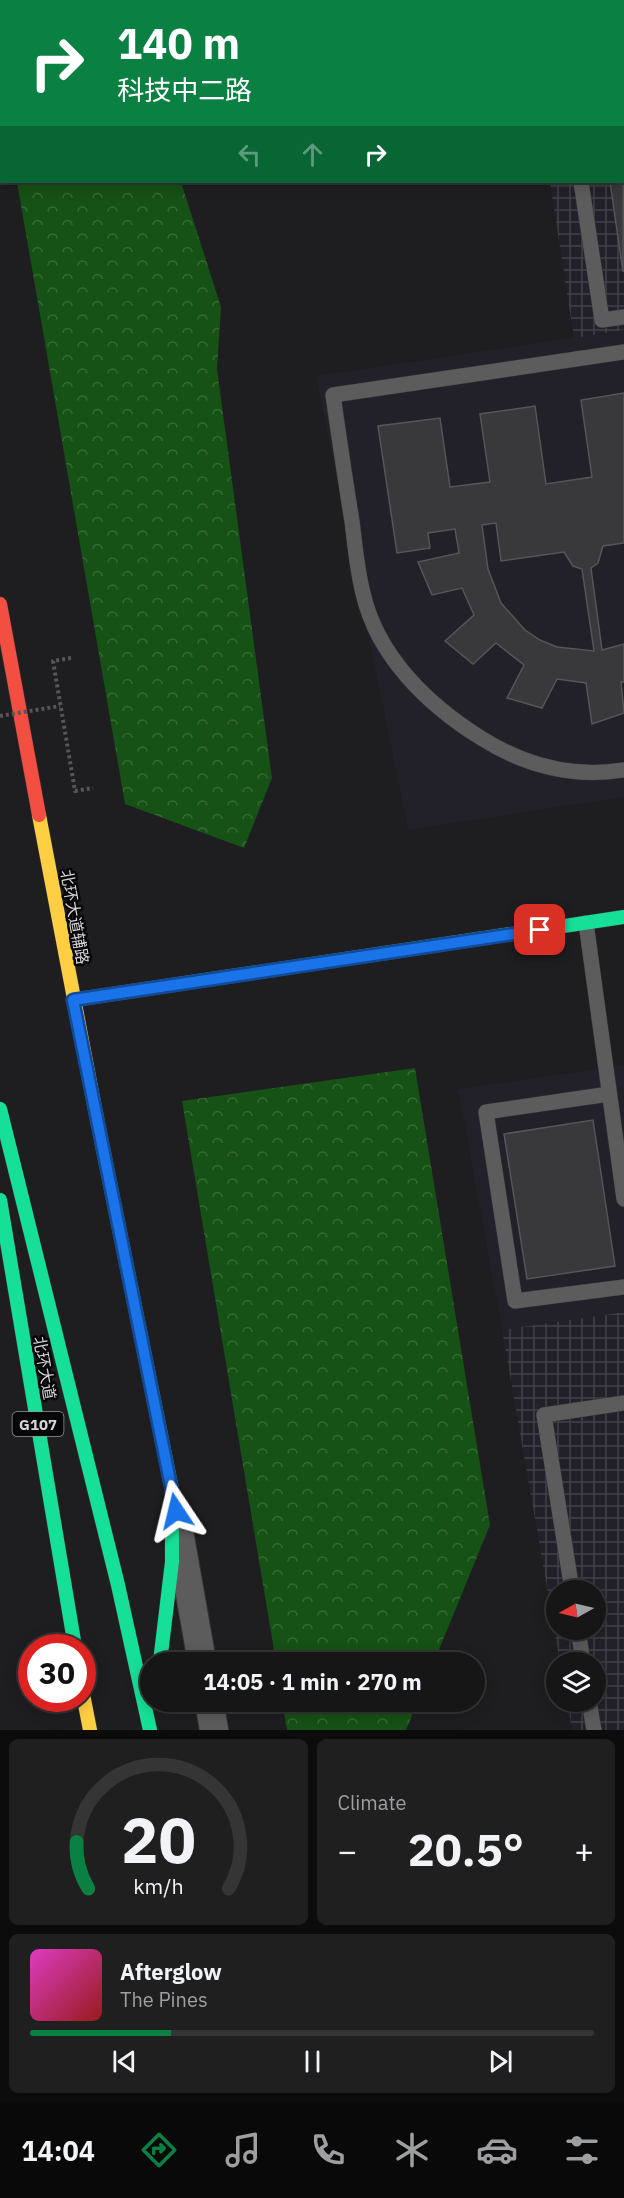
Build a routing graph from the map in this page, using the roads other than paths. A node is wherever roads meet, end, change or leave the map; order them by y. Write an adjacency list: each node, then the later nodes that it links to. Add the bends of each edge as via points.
1 (580, 183): 2 (lane, via 602,320)
2 (624, 317)
3 (624, 352): 5 (lane, via 333,395 363,594 376,629 399,666 425,698 455,722 519,758 551,769 584,773)
4 (0, 604): 8 (main road, 北环大道辅路)
5 (624, 770)
6 (624, 917): 7 (main road)
7 (586, 923): 8 (main road); 9 (lane)
8 (73, 1000): 15 (main road, 北环大道辅路)
9 (609, 1094): 11 (lane); 13 (lane, via 486,1112 515,1301)
10 (0, 1109): 25 (main road)
11 (624, 1199)
12 (0, 1200): 17 (main road, 北环大道 / G107)
13 (624, 1287)
14 (624, 1403): 16 (lane, via 544,1414)
15 (172, 1490): 18 (main road, 北环大道辅路, via 172,1562); 19 (street)
16 (570, 1580)
17 (73, 1634)
18 (161, 1652)
19 (200, 1652)
20 (86, 1712): 24 (main road)
21 (156, 1712): 26 (main road)
22 (211, 1712): 27 (street)
23 (592, 1712): 28 (lane)
24 (90, 1730)
25 (150, 1730)
26 (156, 1730)
27 (214, 1730)
28 (594, 1730)

